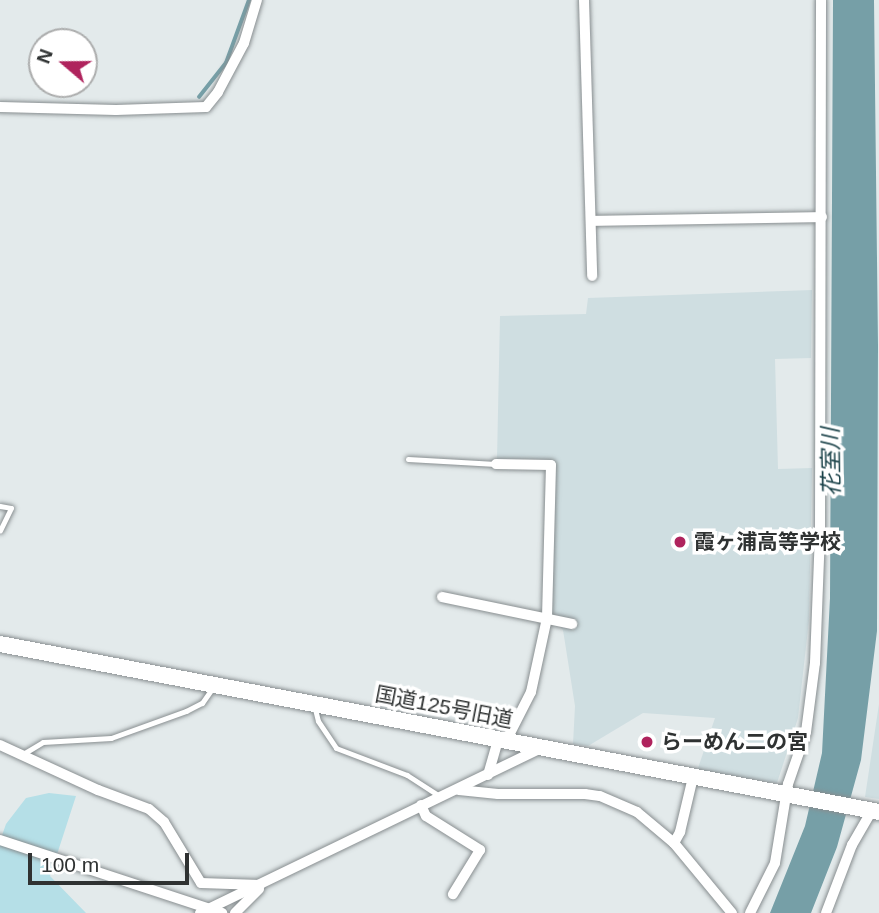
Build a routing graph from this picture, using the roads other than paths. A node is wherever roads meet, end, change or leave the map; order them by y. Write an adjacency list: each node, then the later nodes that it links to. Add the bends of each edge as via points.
1 (257, 0): 4 (street, via 244,43 206,107)
2 (584, 0): 6 (street)
3 (821, 0): 5 (street)
4 (0, 107)
5 (822, 217): 6 (street); 26 (street, via 816,638 806,732)
6 (591, 221): 7 (street)
7 (592, 276)
8 (408, 459): 9 (lane)
9 (496, 464): 13 (street, via 551,465)
10 (0, 506): 11 (lane, via 11,508)
11 (0, 531)
12 (442, 597): 13 (street)
13 (547, 618): 14 (street); 18 (street, via 531,692)
14 (572, 624)
15 (0, 644): 16 (street, 国道125号旧道)
16 (215, 684): 17 (street, 国道125号旧道); 21 (lane, via 209,696 186,711 111,738 43,742)
17 (313, 702): 18 (street, 国道125号旧道); 25 (lane, via 318,721 336,748 407,775)
18 (502, 740): 20 (street, 国道125号旧道); 22 (street)
19 (0, 745): 21 (street)
20 (541, 748): 22 (street); 23 (street, 国道125号旧道)
21 (23, 754): 31 (street, via 149,809 164,822 201,883)
22 (488, 775): 24 (street)
23 (693, 777): 26 (street, 国道125号旧道); 30 (street)
24 (459, 790): 25 (street); 30 (street, via 600,796 637,812)
25 (439, 796): 27 (street)
26 (792, 796): 28 (street, 国道125号旧道); 37 (street, via 775,863)
27 (421, 805): 31 (street); 32 (street, via 426,816 480,850)
28 (870, 811): 38 (street)
29 (0, 840): 33 (street)
30 (674, 843): 36 (street)
31 (263, 885): 33 (street); 35 (street)
32 (453, 894)
33 (204, 911): 34 (street)
34 (222, 913)
35 (235, 913)
36 (732, 913)
37 (750, 913)
38 (826, 913)

